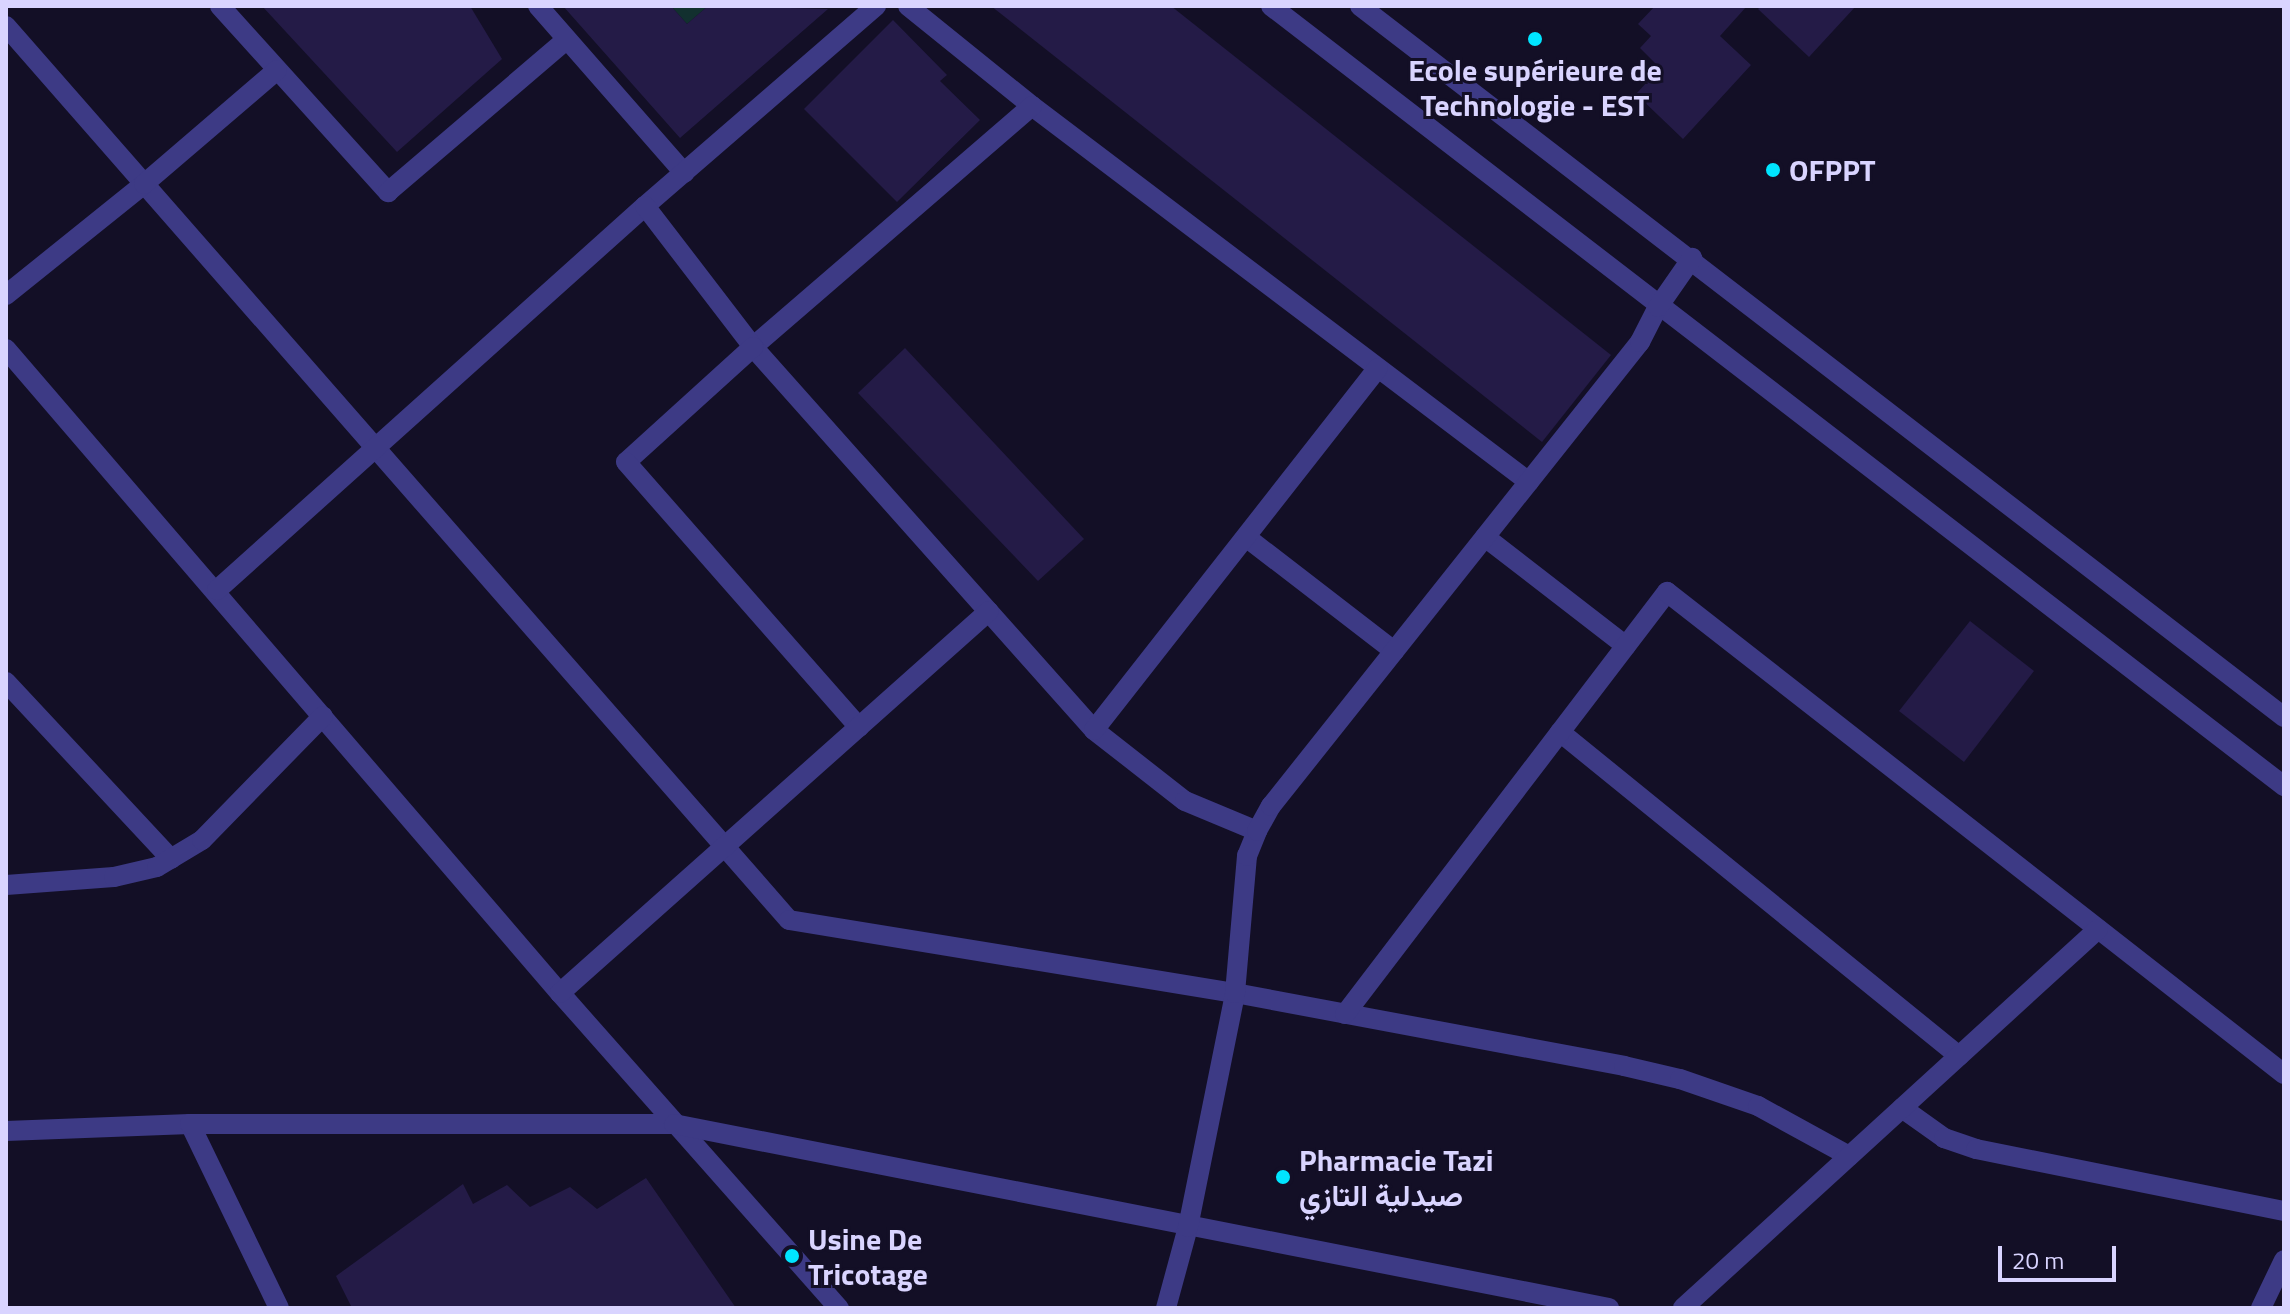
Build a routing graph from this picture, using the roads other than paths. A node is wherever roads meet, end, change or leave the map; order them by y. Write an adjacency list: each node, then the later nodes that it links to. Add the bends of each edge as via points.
1 (220, 6): 9 (street)
2 (538, 6): 8 (street)
3 (876, 6): 11 (street)
4 (908, 6): 10 (street)
5 (1271, 6): 16 (street)
6 (1360, 6): 14 (street)
7 (6, 26): 12 (street)
8 (567, 39): 9 (street, via 388,192); 11 (street)
9 (277, 70): 12 (street)
10 (1032, 106): 17 (street); 19 (street)
11 (684, 173): 13 (street)
12 (144, 184): 15 (street); 20 (street)
13 (645, 206): 17 (street); 20 (street)
14 (1692, 258): 16 (street); 30 (street)
15 (6, 295)
16 (1658, 307): 21 (street, via 1640,342); 34 (street)
17 (753, 347): 25 (street); 31 (street, via 626,462)
18 (6, 349): 24 (street)
19 (1378, 368): 21 (street); 22 (street)
20 (376, 448): 24 (street); 36 (street)
21 (1529, 482): 23 (street)
22 (1246, 537): 27 (street); 32 (street)
23 (1485, 537): 26 (street); 27 (street)
24 (217, 590): 29 (street)
25 (989, 611): 31 (street); 32 (street)
26 (1626, 646): 33 (street); 39 (street, via 1667,592)
27 (1394, 651): 35 (street, via 1271,806)
28 (6, 682): 37 (street)
29 (323, 716): 37 (street, via 202,840); 40 (street)
30 (2284, 717)
31 (859, 727): 36 (street)
32 (1094, 730): 35 (street, via 1185,801)
33 (1560, 732): 42 (street); 43 (street)
34 (2284, 786)
35 (1257, 831): 41 (street, via 1247,856)
36 (725, 846): 40 (street); 41 (street, via 789,920)
37 (171, 859): 38 (street, via 114,877)
38 (6, 885)
39 (2098, 929): 43 (street); 44 (street)
40 (560, 993): 47 (street)
41 (1235, 993): 42 (street); 51 (street)
42 (1345, 1014): 49 (street, via 1680,1079 1758,1106)
43 (1959, 1056): 45 (street)
44 (2284, 1074)
45 (1902, 1108): 49 (street); 50 (street, via 1927,1128 1967,1147)
46 (190, 1124): 47 (street); 48 (street); 53 (street)
47 (674, 1124): 51 (street); 54 (street)
48 (6, 1131)
49 (1849, 1156): 57 (street)
50 (2284, 1211)
51 (1188, 1227): 55 (street); 56 (street)
52 (2284, 1260): 58 (street)
53 (279, 1308)
54 (839, 1308)
55 (1166, 1308)
56 (1609, 1308)
57 (1683, 1308)
58 (2261, 1308)

